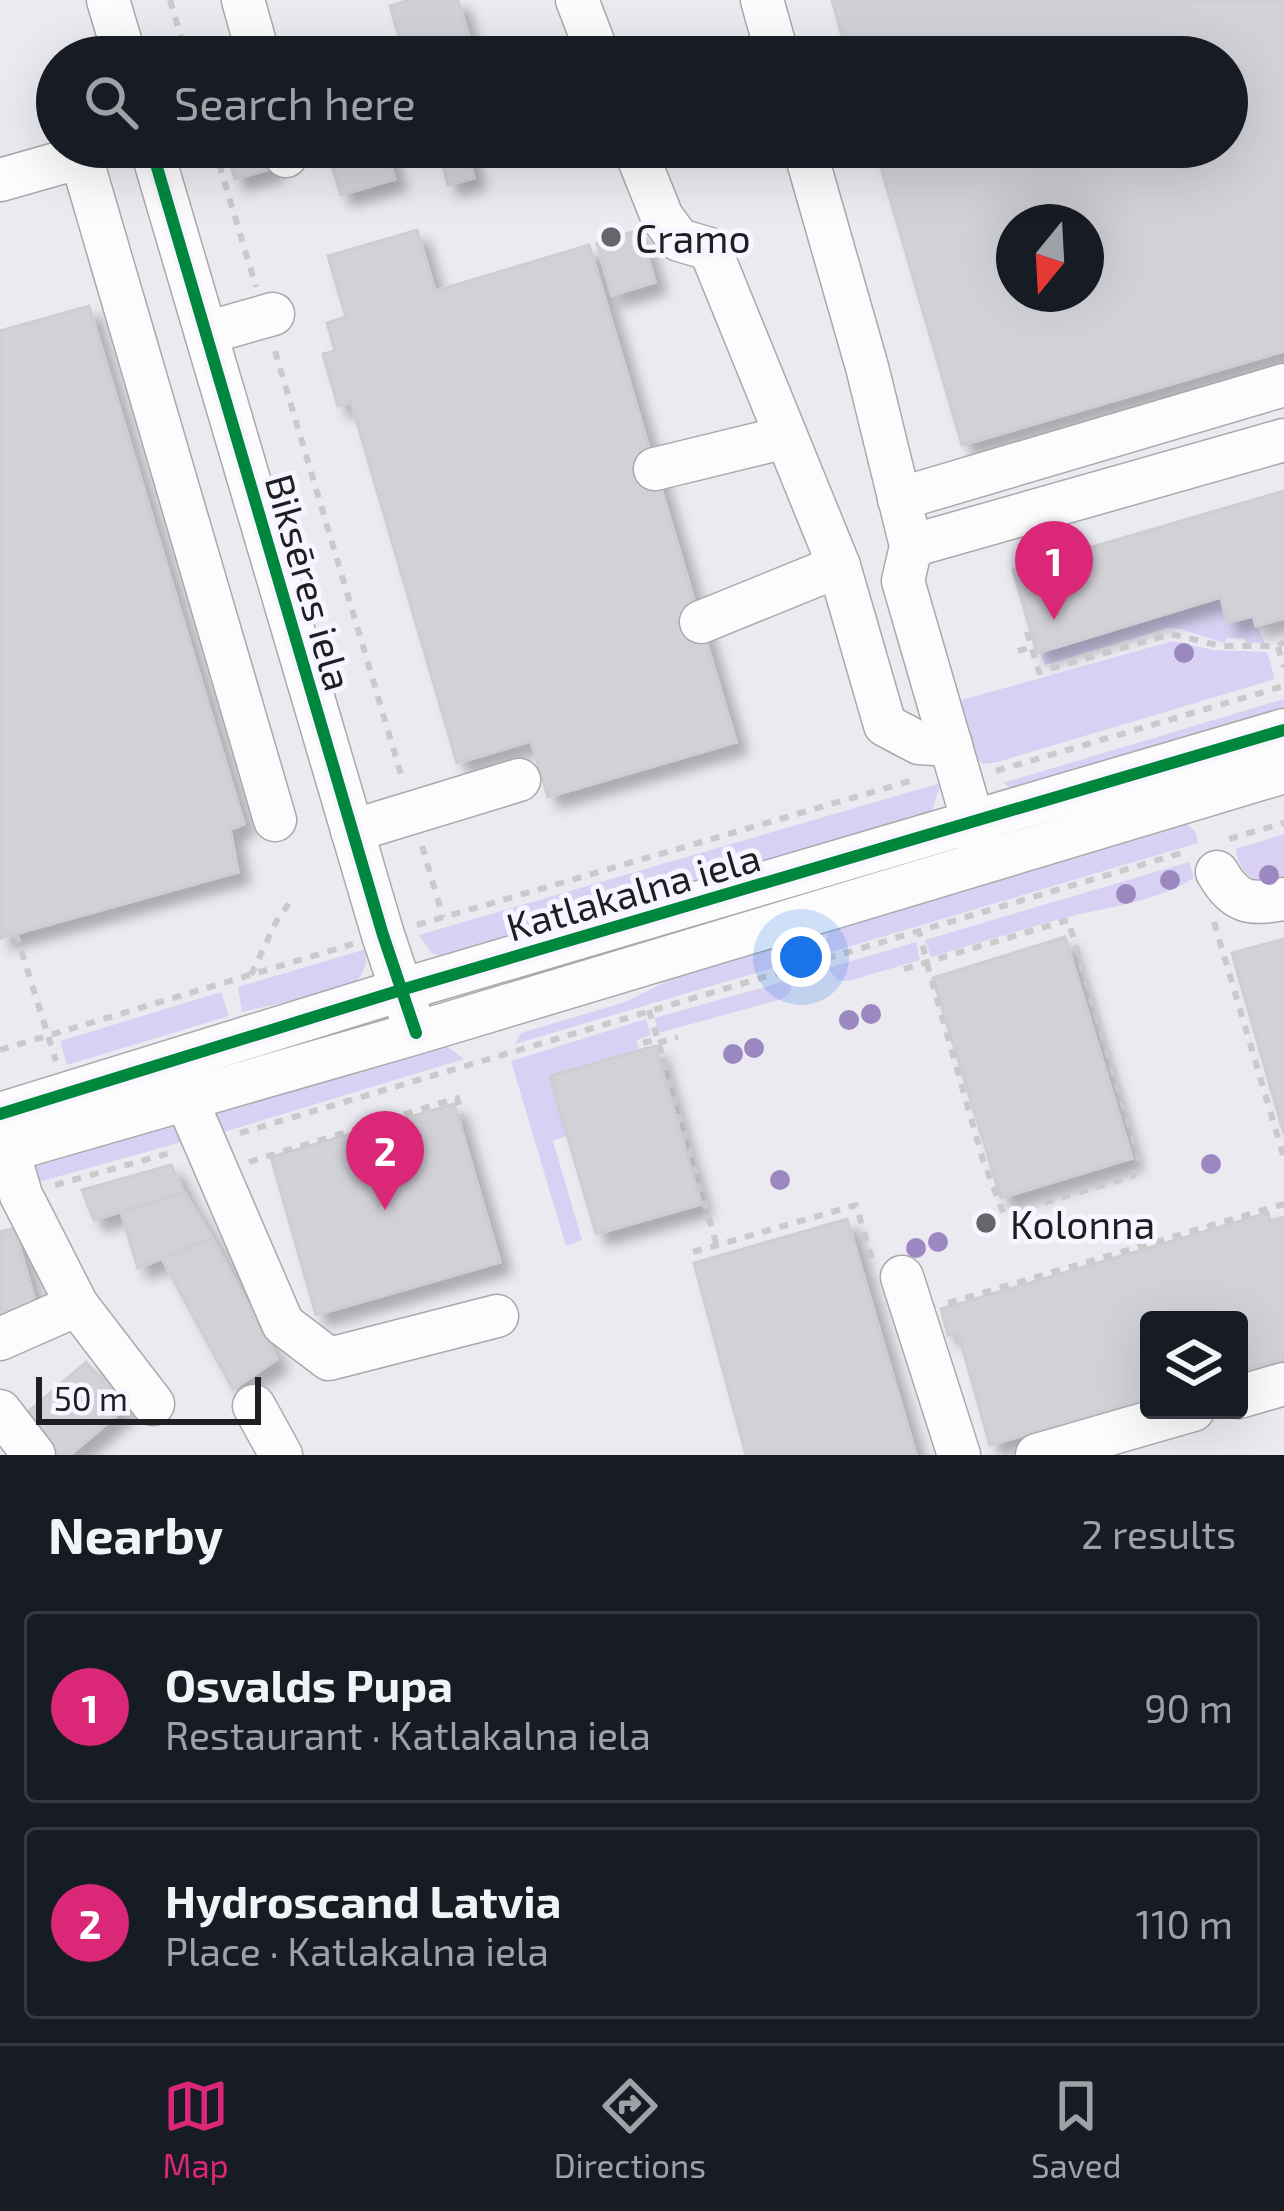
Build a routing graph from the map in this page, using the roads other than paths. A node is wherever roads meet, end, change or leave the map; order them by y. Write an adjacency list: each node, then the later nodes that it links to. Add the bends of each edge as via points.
1 (108, 0): 5 (street)
2 (243, 0): 6 (street)
3 (577, 0): 7 (street)
4 (762, 0): 8 (street)
5 (119, 36)
6 (253, 36)
7 (591, 36)
8 (772, 36)
9 (43, 168): 14 (street)
10 (85, 168): 31 (street)
11 (157, 168): 16 (street, Biksēres iela)
12 (642, 168): 19 (street, via 679,240 710,249)
13 (810, 168): 23 (street)
14 (0, 180)
15 (269, 315): 16 (street)
16 (206, 333): 32 (street, Biksēres iela)
17 (1284, 385): 18 (street)
18 (1146, 426): 22 (street); 23 (street)
19 (786, 436): 21 (street); 25 (street)
20 (1284, 440): 22 (street)
21 (656, 469)
22 (1161, 475): 24 (street)
23 (899, 499): 24 (street)
24 (910, 546): 28 (street, via 903,581)
25 (839, 566): 26 (street); 28 (street, via 885,725)
26 (700, 622)
27 (1284, 730): 33 (street, Katlakalna iela)
28 (956, 759): 33 (street)
29 (1284, 772): 33 (street, Katlakalna iela)
30 (519, 780): 32 (street)
31 (274, 820)
32 (352, 831): 36 (street, Biksēres iela)
33 (979, 842): 36 (street, Katlakalna iela); 37 (street, Katlakalna iela)
34 (1209, 869): 35 (street, via 1241,900)
35 (1284, 899)
36 (401, 990): 37 (street, Biksēres iela); 39 (street, Katlakalna iela, via 65,1094)
37 (416, 1033): 38 (street, Katlakalna iela)
38 (186, 1099): 39 (street, Katlakalna iela); 42 (street, via 212,1142 283,1324 329,1359)
39 (2, 1135): 41 (street, via 21,1195)
40 (887, 1270): 53 (street)
41 (77, 1305): 43 (street); 46 (street)
42 (497, 1316)
43 (0, 1339)
44 (1284, 1384): 45 (street)
45 (1248, 1394)
46 (153, 1404)
47 (254, 1406): 52 (street)
48 (0, 1411): 51 (street)
49 (1169, 1419): 50 (street)
50 (1096, 1447): 54 (street)
51 (34, 1455)
52 (281, 1455)
53 (959, 1455)
54 (1037, 1455)

